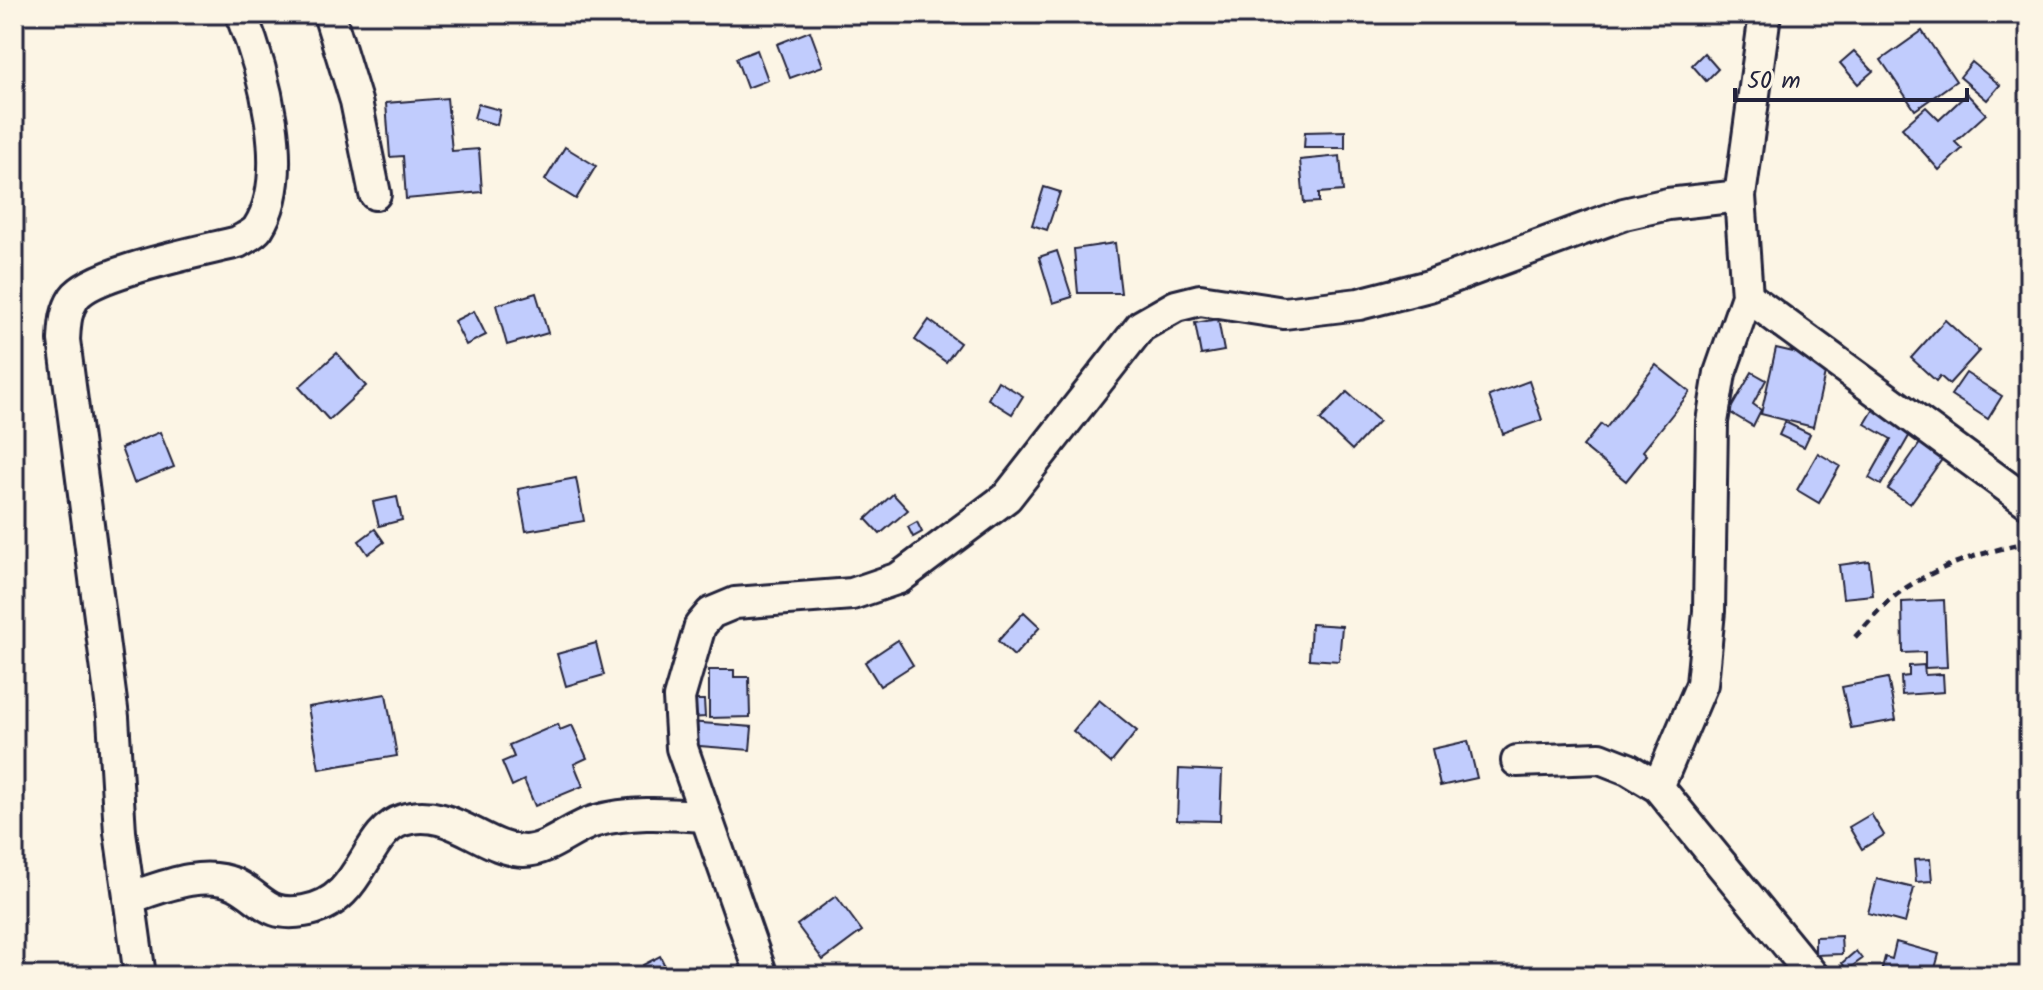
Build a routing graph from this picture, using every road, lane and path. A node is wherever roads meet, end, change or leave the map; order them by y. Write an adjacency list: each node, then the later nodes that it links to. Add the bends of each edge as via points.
1 (241, 14): 13 (street, via 272,112 273,162 257,230 238,242 103,278 75,296 65,315)
2 (329, 14): 4 (street, via 356,101)
3 (1765, 14): 5 (street)
4 (375, 194)
5 (1740, 196): 6 (street); 12 (street, via 1624,214 1429,286 1359,304 1284,313 1200,300 1176,306 1141,326 1007,497 899,578 852,594 735,603 711,613 700,626 679,698 682,748)
6 (1747, 296): 7 (street); 11 (street, via 1720,373 1712,422 1709,611 1702,684)
7 (2029, 503)
8 (2029, 542): 9 (path, via 1978,553 1926,577 1898,593)
9 (1855, 637)
10 (1517, 761): 11 (street, via 1600,758)
11 (1658, 787): 16 (street)
12 (704, 816): 13 (street, via 658,812 595,821 528,851 452,822 403,819 385,829 340,895 309,911 271,911 233,883 202,879); 15 (street)
13 (129, 898): 14 (street)
14 (140, 976)
15 (762, 976)
16 (1813, 976)

